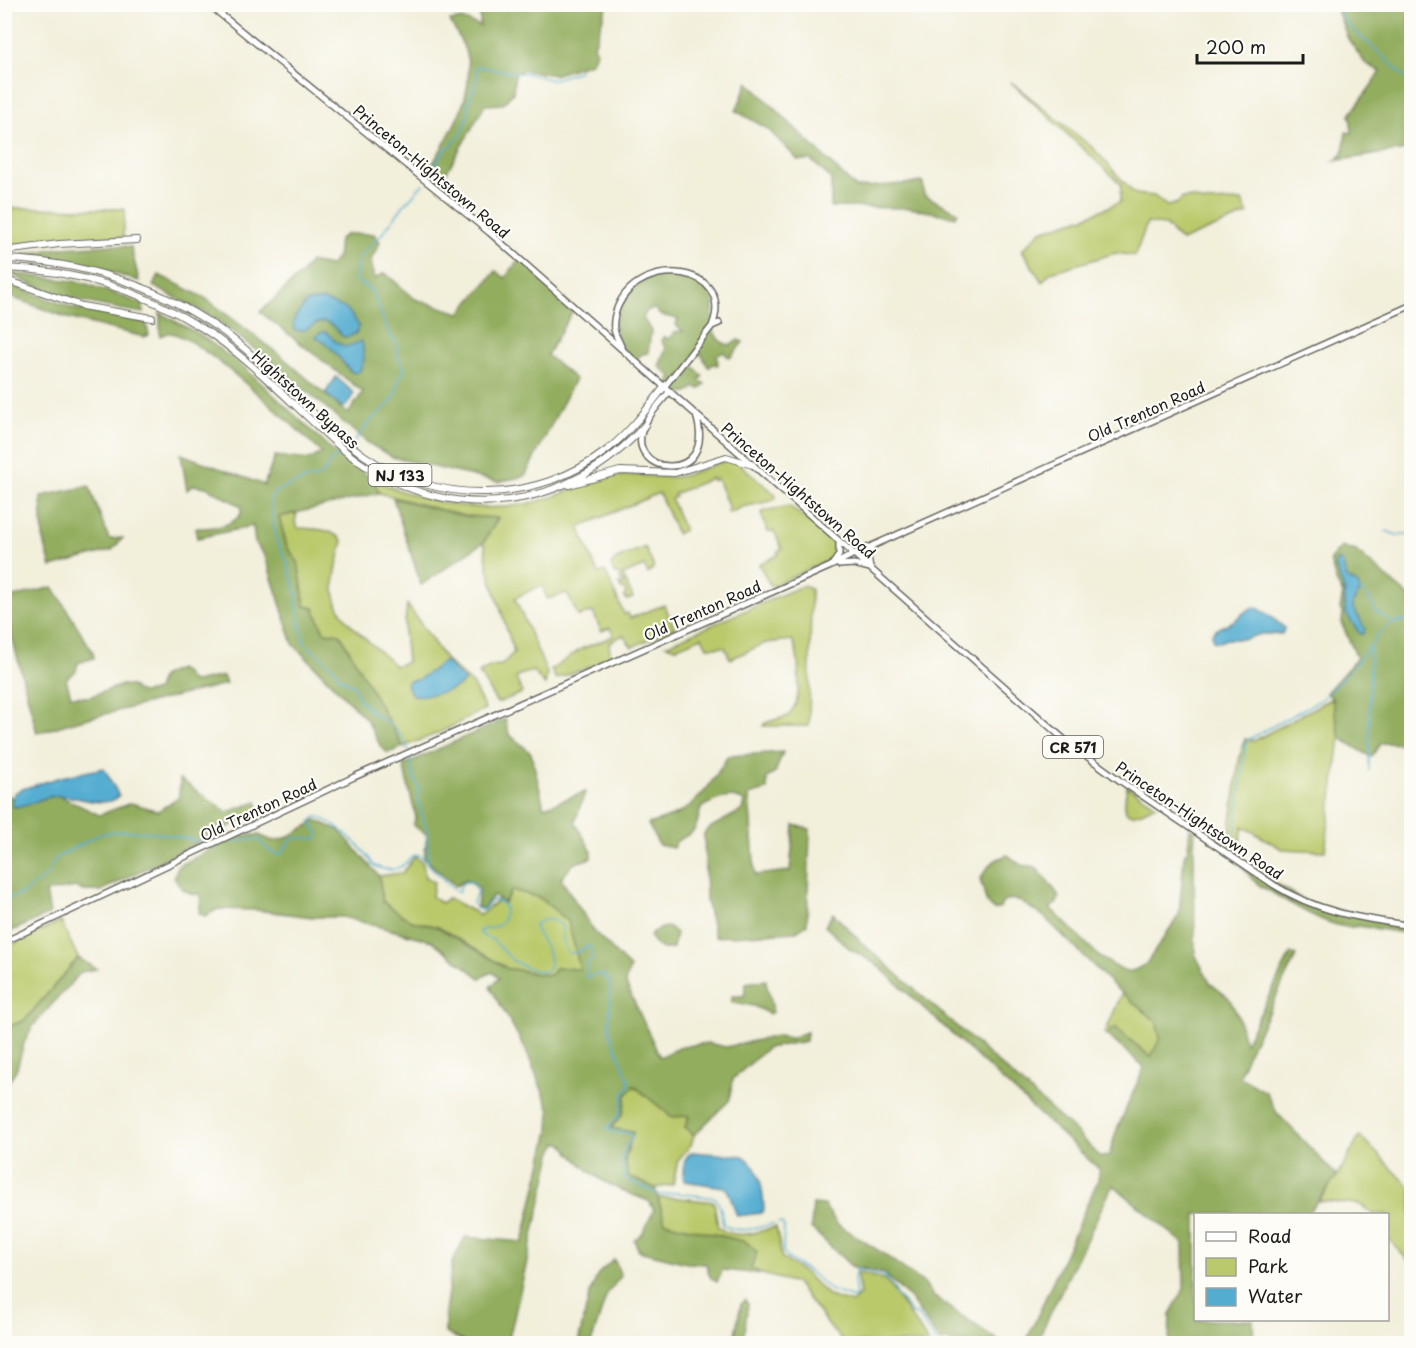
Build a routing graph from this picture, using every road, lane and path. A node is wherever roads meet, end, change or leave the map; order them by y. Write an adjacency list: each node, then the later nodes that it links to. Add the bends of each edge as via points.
1 (208, 4): 11 (main road, Princeton-Hightstown Road / CR 571, via 490,233)
2 (137, 240): 3 (highway)
3 (4, 251)
4 (4, 259): 12 (highway, Hightstown Bypass / NJ 133, via 75,267 157,294 234,340 365,456 408,479 449,490 513,490 544,483 577,469 617,442)
5 (4, 268): 16 (highway, Hightstown Bypass / NJ 133, via 74,275 159,305 229,347 345,451 395,482 430,494 478,502 529,497)
6 (4, 279): 8 (highway, via 82,306)
7 (1412, 305): 18 (main road, Old Trenton Road)
8 (152, 318)
9 (719, 323): 10 (main road)
10 (712, 326): 11 (main road, via 717,306 708,287 686,274 657,273 634,285 618,305 614,329); 12 (main road)
11 (621, 348): 12 (main road, Princeton-Hightstown Road / CR 571)
12 (668, 388): 13 (main road, Princeton-Hightstown Road / CR 571); 14 (main road, Hightstown Bypass / NJ 133)
13 (695, 414): 14 (main road, via 700,433 698,449 691,459 674,467 660,466 647,457 642,446); 15 (main road, Princeton-Hightstown Road / CR 571)
14 (645, 425): 16 (highway, Hightstown Bypass / NJ 133, via 604,462)
15 (753, 465): 16 (highway, via 720,457 681,472 620,471); 17 (main road, Princeton-Hightstown Road / CR 571)
16 (560, 488)
17 (839, 541): 19 (main road, Princeton-Hightstown Road / CR 571); 20 (main road, via 839,555)
18 (873, 546): 19 (main road, Old Trenton Road); 21 (main road, via 868,557)
19 (854, 554): 20 (main road, Old Trenton Road); 21 (main road, Princeton-Hightstown Road / CR 571)
20 (831, 566): 21 (main road, via 845,563); 23 (main road, Old Trenton Road, via 402,755)
21 (870, 568): 22 (main road, Princeton-Hightstown Road / CR 571, via 1073,747 1275,885 1324,910)
22 (1412, 926)
23 (4, 942)

